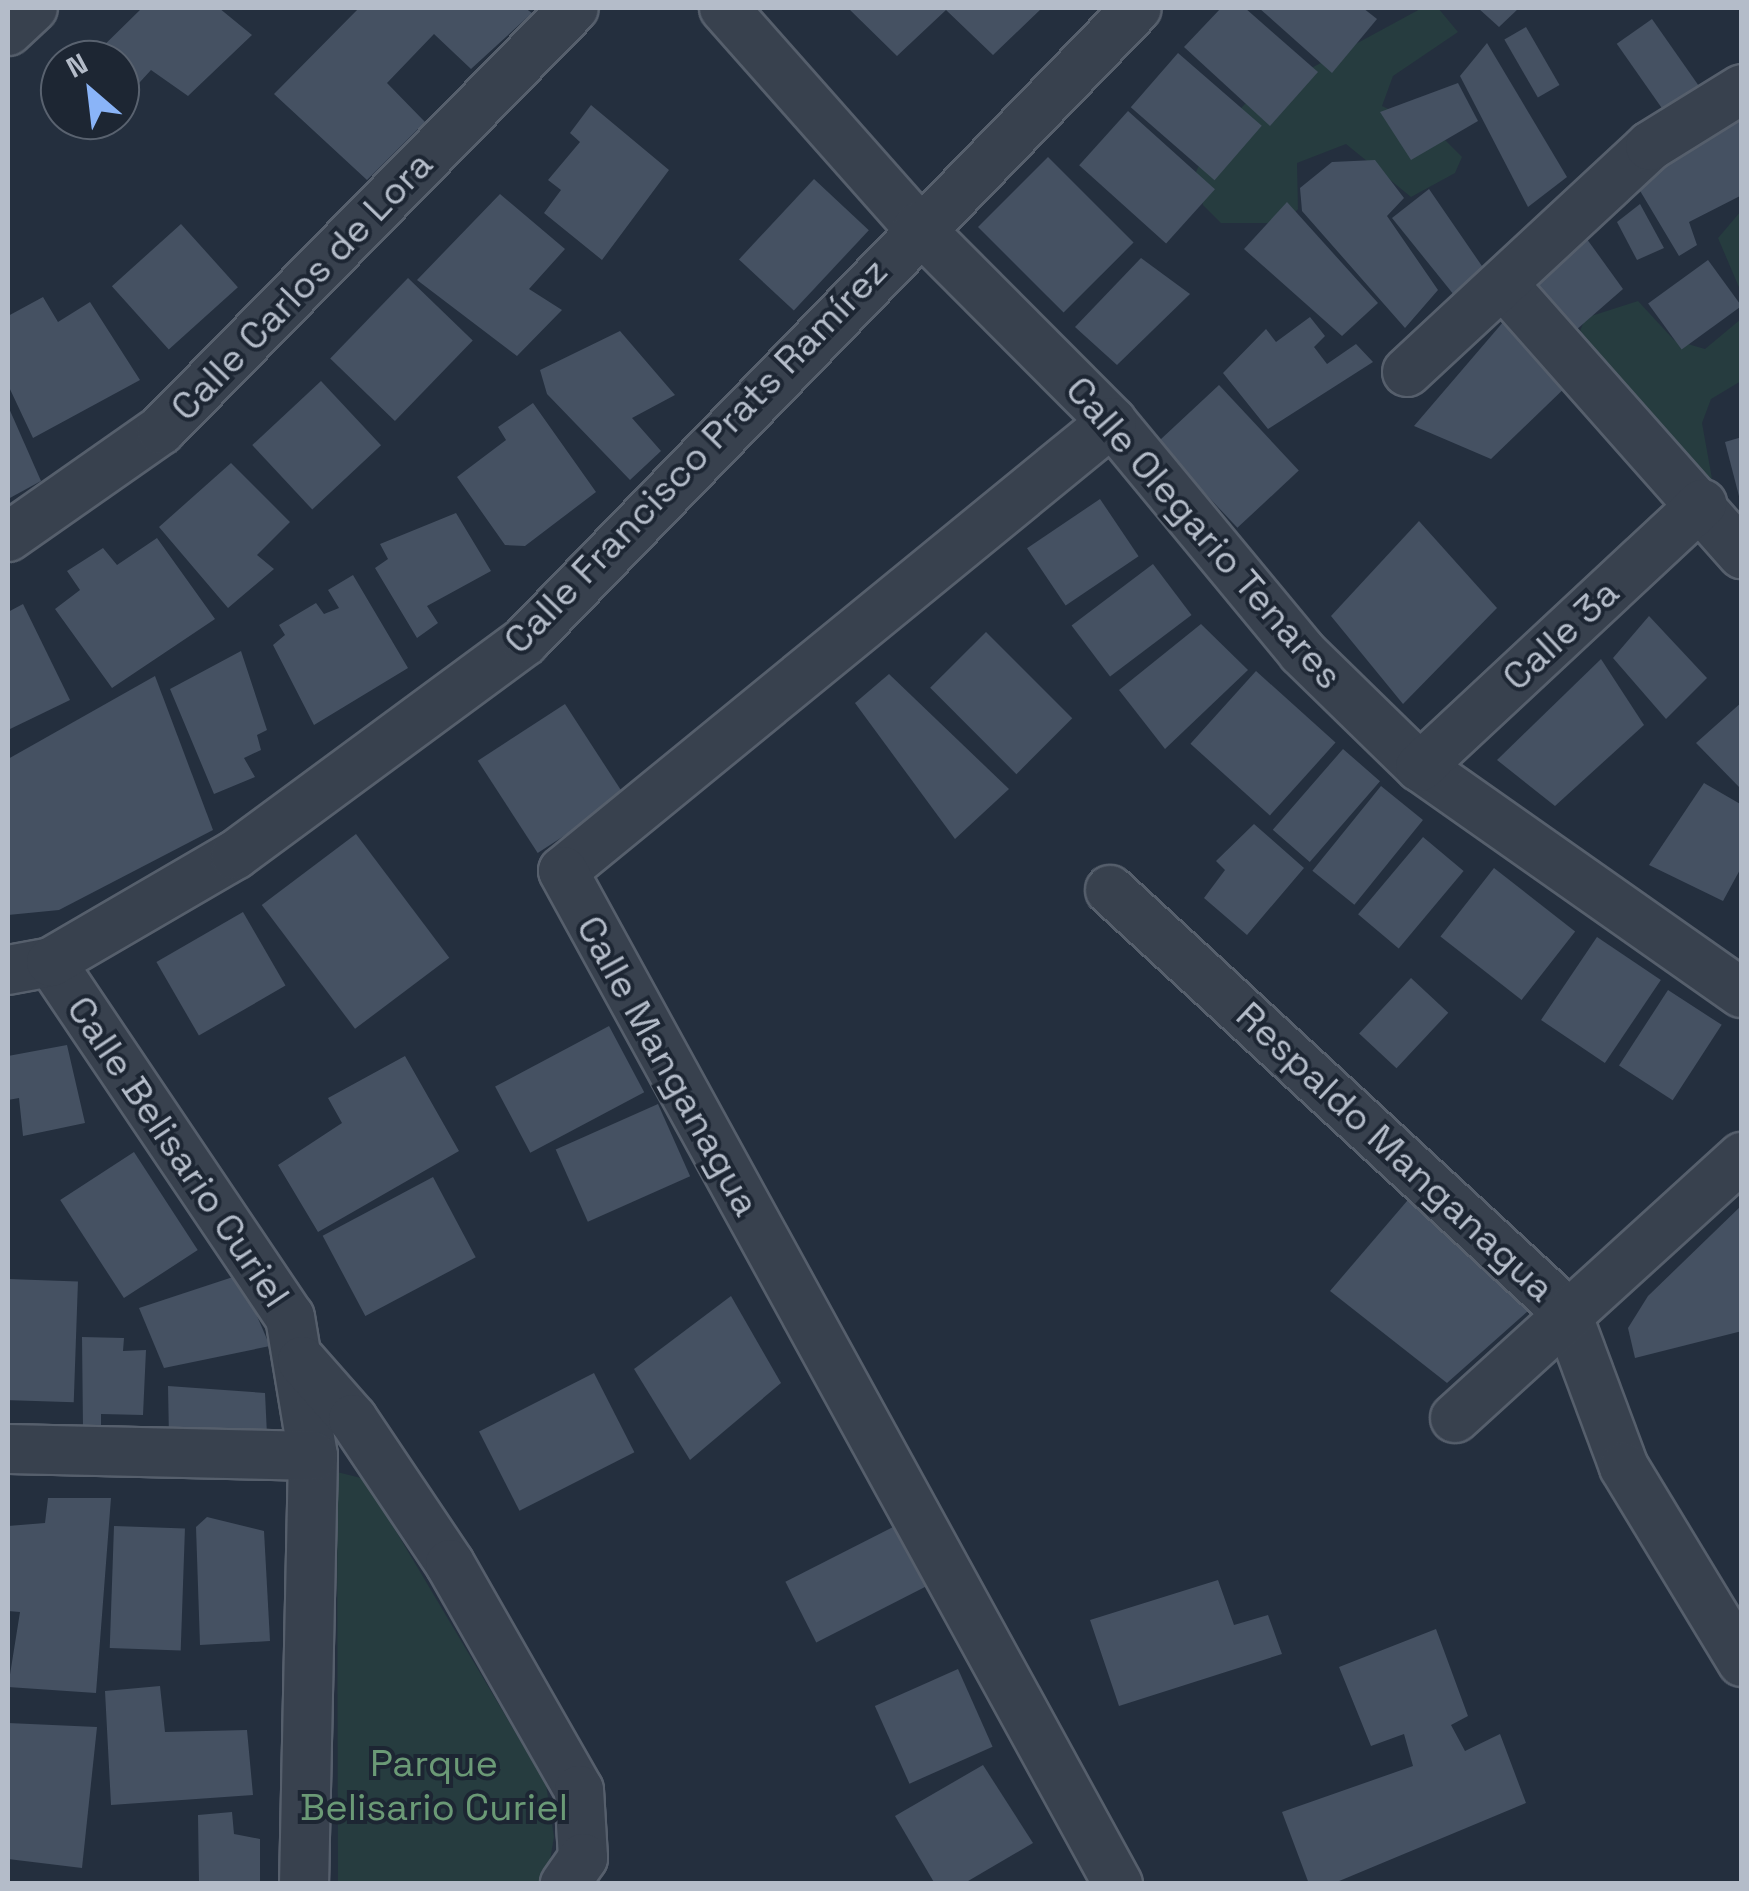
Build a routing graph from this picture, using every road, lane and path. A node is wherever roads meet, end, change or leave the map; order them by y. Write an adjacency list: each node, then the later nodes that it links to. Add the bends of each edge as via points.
1 (33, 8): 5 (street)
2 (574, 8): 12 (street, Calle Carlos de Lora, via 161,430)
3 (724, 8): 7 (street, Calle Olegario Tenares)
4 (1137, 8): 7 (street, Calle Francisco Prats Ramírez)
5 (8, 32)
6 (1742, 89): 8 (street, via 1650,146)
7 (918, 227): 10 (street, Calle Olegario Tenares); 16 (street, Calle Francisco Prats Ramírez, via 525,641 235,854)
8 (1503, 284): 9 (street); 11 (street)
9 (1407, 372)
10 (1112, 422): 14 (street, Calle Olegario Tenares, via 1302,652); 27 (street, Calle Manganagua, via 563,871)
11 (1702, 504): 13 (street); 14 (street, Calle 3a)
12 (8, 537)
13 (1742, 554)
14 (1420, 767): 17 (street, Calle Olegario Tenares)
15 (1110, 890): 19 (street, Respaldo Manganagua)
16 (29, 966): 20 (street, Calle Belisario Curiel, via 290,1317)
17 (1742, 992)
18 (1742, 1157): 19 (street)
19 (1566, 1310): 21 (street); 24 (street, Respaldo Manganagua, via 1624,1467)
20 (302, 1362): 23 (street, Calle Belisario Curiel); 26 (street, via 354,1420 450,1564 579,1790 583,1858)
21 (1454, 1418)
22 (8, 1449): 23 (street)
23 (313, 1456): 25 (street, Calle Belisario Curiel)
24 (1742, 1662)
25 (304, 1884)
26 (564, 1884)
27 (1118, 1884)

